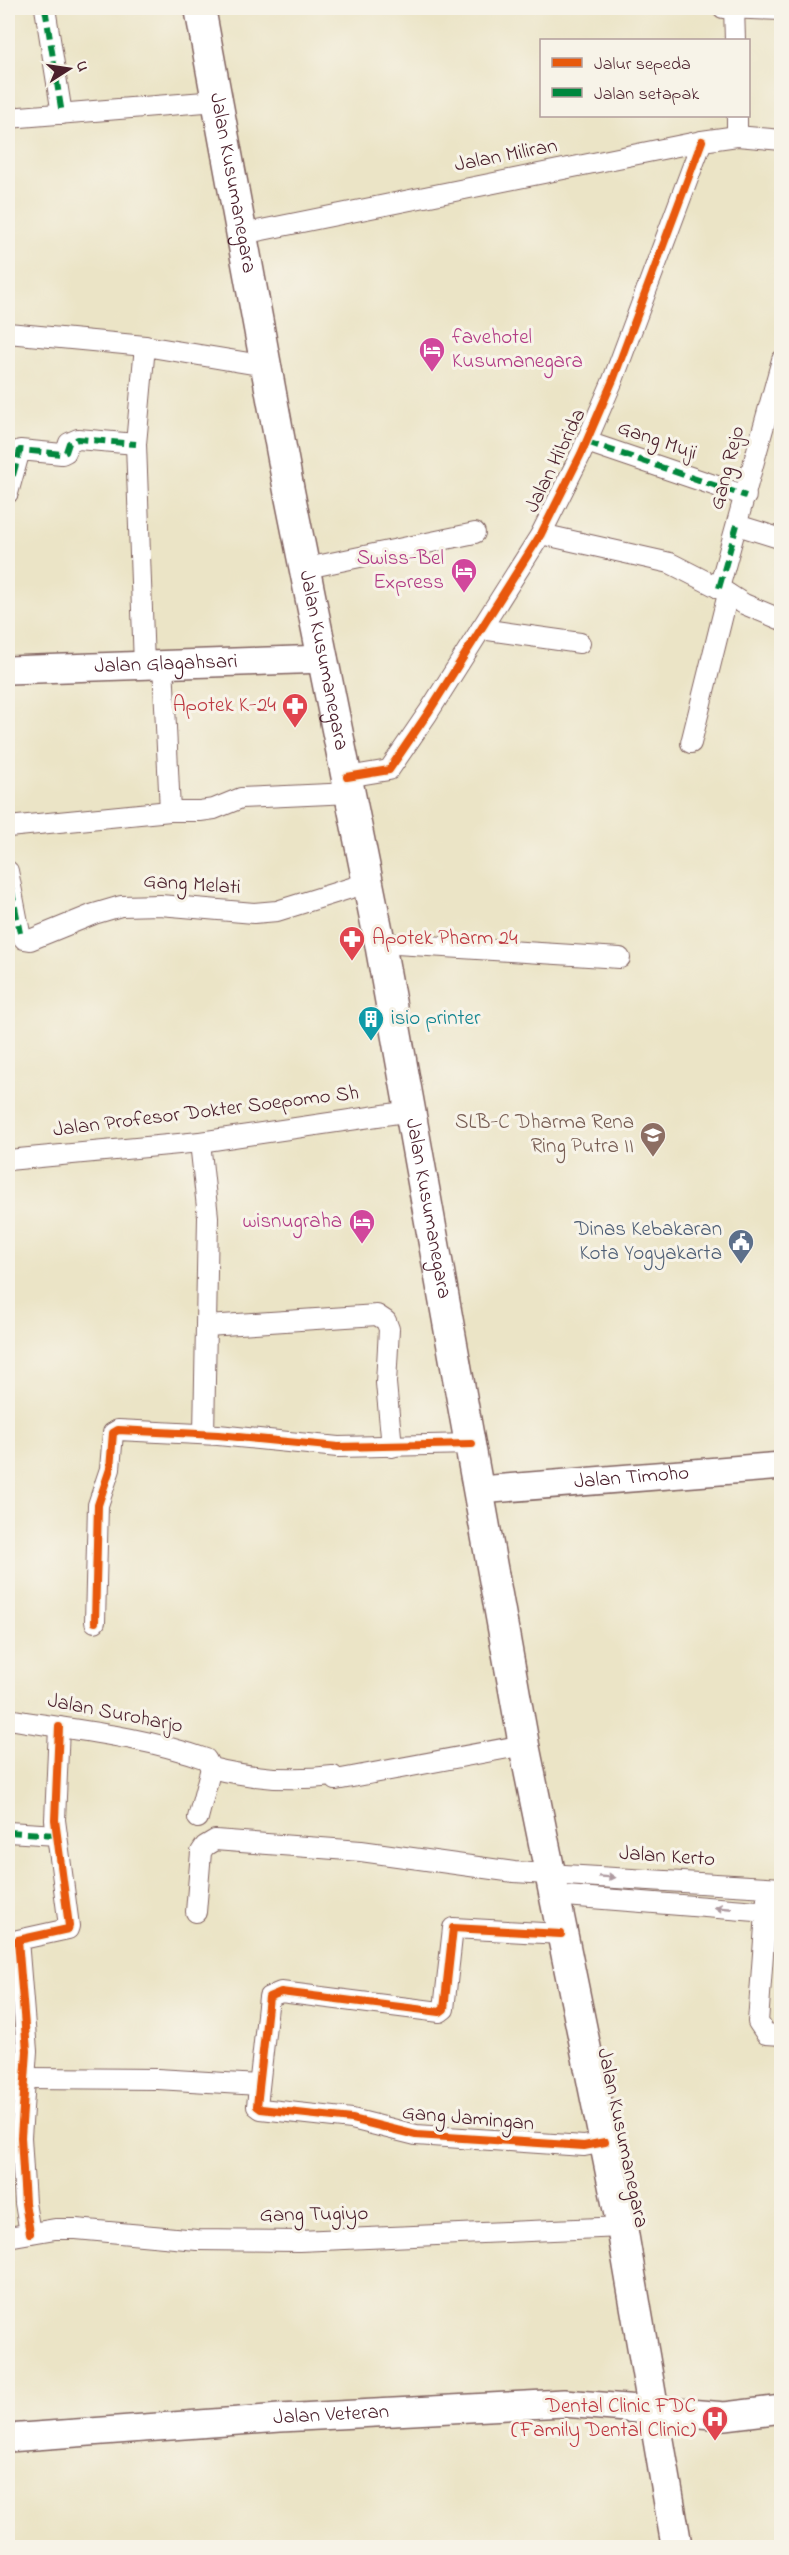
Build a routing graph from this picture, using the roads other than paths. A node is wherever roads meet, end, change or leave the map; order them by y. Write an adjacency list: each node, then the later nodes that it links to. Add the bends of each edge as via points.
1 (45, 8): 7 (street)
2 (200, 8): 6 (main road, Jalan Kusumanegara)
3 (730, 8): 4 (street); 5 (street)
4 (782, 10)
5 (735, 39)
6 (217, 101): 7 (street); 13 (main road, Jalan Kusumanegara)
7 (62, 114): 9 (street)
8 (737, 117): 10 (street)
9 (8, 118)
10 (737, 136): 11 (street, Jalan Miliran); 12 (street, Jalan Miliran)
11 (782, 140)
12 (702, 141): 13 (street, Jalan Miliran); 18 (street, Jalan Hibrida)
13 (242, 234): 17 (main road, Jalan Kusumanegara)
14 (8, 333): 15 (street)
15 (145, 346): 17 (street); 19 (street)
16 (782, 360): 21 (street, Gang Rejo)
17 (266, 366): 26 (main road, Jalan Kusumanegara)
18 (587, 442): 21 (street, Gang Muji); 24 (street, Jalan Hibrida)
19 (136, 444): 20 (street, via 78,439 69,442 62,454 21,450); 32 (street)
20 (8, 493)
21 (746, 496): 22 (street, Gang Rejo)
22 (737, 525): 25 (street); 27 (street, Gang Rejo)
23 (475, 533): 26 (street)
24 (541, 534): 27 (street, Jalan Hibrida, via 670,563); 29 (street, Jalan Hibrida)
25 (782, 539)
26 (307, 568): 31 (main road, Jalan Kusumanegara)
27 (723, 591): 28 (street, Jalan Hibrida); 34 (street, Gang Rejo)
28 (782, 620)
29 (482, 629): 30 (street); 35 (street, Jalan Hibrida, via 388,770)
30 (580, 643)
31 (324, 659): 32 (main road, Jalan Glagahsari); 35 (main road, Jalan Kusumanegara)
32 (154, 664): 33 (main road, Jalan Glagahsari); 36 (street)
33 (8, 670)
34 (691, 743)
35 (349, 785): 36 (street, via 241,798 214,809); 39 (main road, Jalan Kusumanegara)
36 (170, 811): 37 (street)
37 (8, 827)
38 (8, 871): 39 (street, Gang Melati, via 20,933 30,940 94,914 138,905 277,911)
39 (367, 883): 40 (main road, Jalan Kusumanegara)
40 (380, 943): 41 (street); 42 (main road, Jalan Kusumanegara)
41 (621, 958)
42 (411, 1111): 43 (street, Jalan Profesor Dokter Soepomo Sh); 47 (main road, Jalan Kusumanegara)
43 (200, 1142): 44 (street, Jalan Profesor Dokter Soepomo Sh); 45 (street, via 208,1217)
44 (8, 1160)
45 (207, 1326): 46 (street); 48 (street, via 382,1317 389,1329 386,1383)
46 (204, 1434): 48 (street, via 338,1447); 51 (street, via 118,1430 113,1433 110,1469 98,1505)
47 (472, 1444): 48 (street); 50 (main road, Jalan Kusumanegara)
48 (392, 1447)
49 (782, 1466): 50 (main road, Jalan Timoho)
50 (480, 1490): 54 (main road, Jalan Kusumanegara)
51 (96, 1622)
52 (8, 1719): 53 (street, Jalan Suroharjo)
53 (59, 1728): 55 (street, Jalan Suroharjo, via 119,1735 183,1751 206,1759); 58 (street)
54 (524, 1745): 55 (street, Jalan Suroharjo, via 336,1780 333,1776 245,1776); 59 (main road, Jalan Kusumanegara)
55 (211, 1768): 56 (street)
56 (198, 1818)
57 (8, 1832): 58 (street)
58 (57, 1835): 64 (street, via 69,1926 20,1938)
59 (551, 1884): 60 (street, Jalan Kerto, one-way to 60); 61 (street, via 514,1872 361,1851 215,1840 201,1852); 62 (street, one-way to 59); 63 (main road, Jalan Kusumanegara)
60 (775, 1888): 62 (street)
61 (196, 1912)
62 (774, 1912): 65 (street, via 758,2022 766,2034)
63 (561, 1934): 67 (street, via 453,1928 444,2008 440,2012 281,1992 269,1997); 68 (main road, Jalan Kusumanegara)
64 (14, 1983): 66 (street, via 26,2028)
65 (782, 2035)
66 (20, 2082): 67 (street, via 157,2079); 70 (street, via 25,2203)
67 (259, 2085): 68 (street, Gang Jamingan, via 259,2108 352,2120 416,2135 584,2146)
68 (605, 2142): 69 (main road, Jalan Kusumanegara)
69 (622, 2227): 70 (street, Gang Tugiyo, via 299,2241 197,2240 76,2229); 73 (main road, Jalan Kusumanegara)
70 (30, 2233): 71 (street, Gang Tugiyo)
71 (8, 2237)
72 (782, 2409): 73 (main road, Jalan Veteran, via 725,2415)
73 (655, 2410): 74 (main road, Jalan Veteran, via 564,2403); 75 (main road, Jalan Kusumanegara); 76 (main road, Jalan Kusumanegara)
74 (8, 2438)
75 (677, 2547)
76 (686, 2547)

